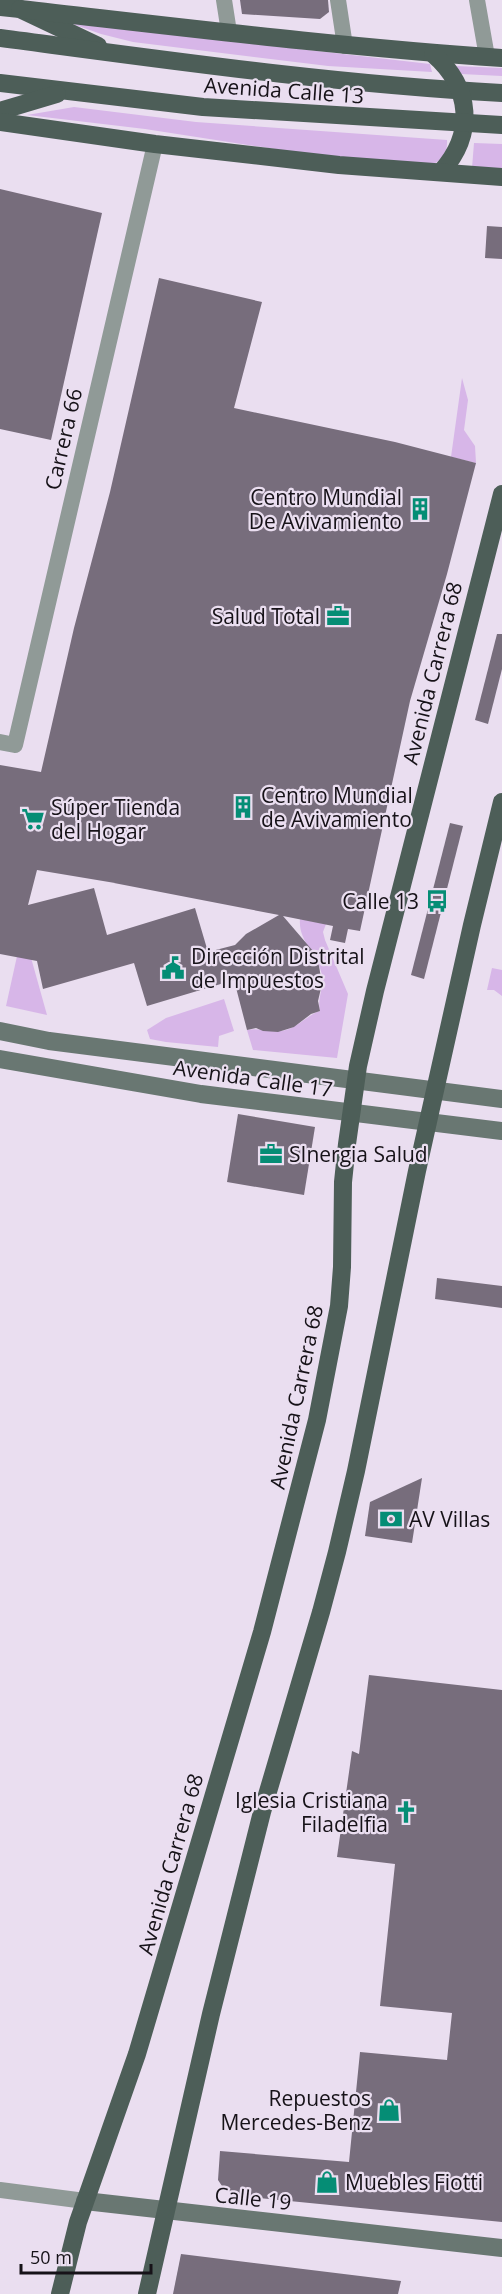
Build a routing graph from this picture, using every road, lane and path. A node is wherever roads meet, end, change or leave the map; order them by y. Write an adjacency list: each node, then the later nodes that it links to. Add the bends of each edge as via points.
1 (224, 0): 6 (street)
2 (338, 0): 8 (street)
3 (477, 0): 11 (street)
4 (20, 5): 5 (main road, Avenida Calle 13); 6 (main road); 9 (main road, Avenida Calle 13)
5 (0, 7)
6 (229, 32): 8 (main road)
7 (0, 38): 9 (main road, Avenida Calle 13)
8 (345, 46): 10 (main road)
9 (114, 53): 14 (main road, Avenida Calle 13, via 234,70 419,89)
10 (433, 54): 11 (main road); 19 (main road, via 455,79 465,111 459,144)
11 (495, 58)
12 (0, 83): 13 (main road, Avenida Calle 13)
13 (64, 92): 15 (main road, Avenida Calle 13); 17 (main road, Avenida Calle 13, via 203,107)
14 (502, 93)
15 (0, 111)
16 (0, 122): 18 (main road)
17 (502, 125)
18 (156, 144): 19 (main road, via 339,165); 22 (street, Carrera 66)
19 (441, 172): 20 (main road)
20 (502, 177)
21 (502, 494): 28 (main road, Avenida Carrera 68, via 377,980)
22 (8, 743)
23 (502, 802): 29 (main road)
24 (0, 1031): 25 (street, Avenida Calle 17)
25 (49, 1041): 27 (street); 28 (street, Avenida Calle 17)
26 (0, 1059): 27 (street, Avenida Calle 17)
27 (42, 1067): 31 (street, Avenida Calle 17, via 201,1094)
28 (356, 1080): 29 (street, Avenida Calle 17); 31 (main road, Avenida Carrera 68)
29 (435, 1090): 30 (street, Avenida Calle 17); 32 (main road)
30 (502, 1099)
31 (351, 1113): 32 (street, Avenida Calle 17); 35 (main road, Avenida Carrera 68, via 343,1182 339,1306 309,1453 262,1632 140,2043)
32 (428, 1123): 33 (street, Avenida Calle 17); 36 (main road, via 337,1552 262,1812)
33 (502, 1131)
34 (0, 2190): 35 (street, Calle 19)
35 (85, 2201): 36 (street, Calle 19); 38 (main road, Avenida Carrera 68)
36 (166, 2212): 37 (street, Calle 19); 39 (main road)
37 (502, 2248)
38 (60, 2294)
39 (147, 2294)

